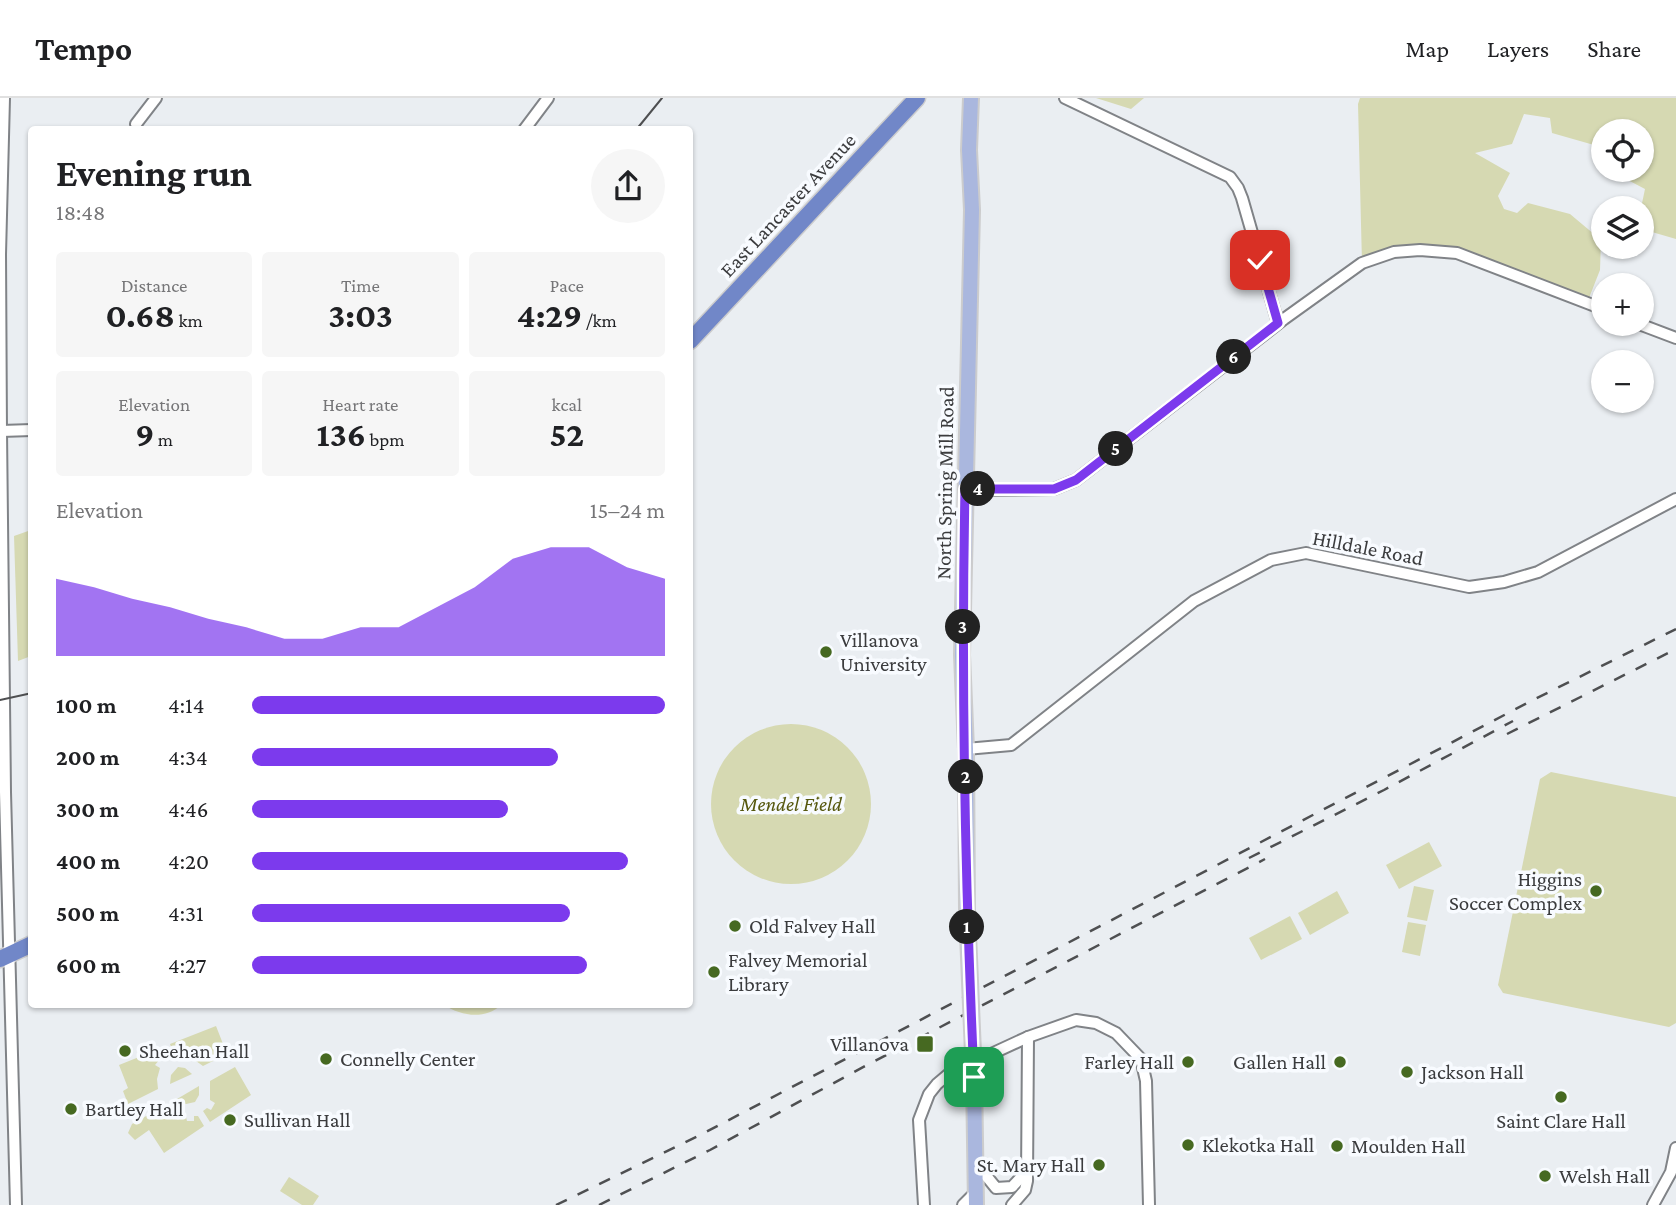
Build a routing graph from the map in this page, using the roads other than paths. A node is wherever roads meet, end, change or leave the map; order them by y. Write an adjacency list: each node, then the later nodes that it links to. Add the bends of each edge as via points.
1 (4, 98): 9 (street)
2 (156, 98): 7 (street)
3 (548, 98): 8 (street)
4 (917, 98): 13 (highway, East Lancaster Avenue)
5 (971, 98): 17 (main road, North Spring Mill Road)
6 (1065, 98): 11 (street, via 1230,177 1242,198)
7 (136, 124)
8 (527, 126)
9 (1, 146): 16 (street)
10 (1591, 304): 11 (street, via 1457,253 1420,250 1394,252 1362,264)
11 (1278, 323): 17 (street, via 1076,480 1054,489)
12 (1654, 330): 14 (street)
13 (693, 338)
14 (1676, 338)
15 (28, 430): 16 (street)
16 (1, 431): 21 (street)
17 (965, 489): 19 (main road, North Spring Mill Road, via 962,655)
18 (1676, 499): 19 (street, Hilldale Road, via 1538,572 1504,582 1469,587 1306,553 1272,560 1194,601 1011,746)
19 (966, 749): 24 (main road, North Spring Mill Road, bridge)
20 (28, 946): 21 (highway)
21 (5, 957): 27 (street)
22 (1028, 1037): 25 (street); 28 (street, via 950,1073 929,1094 919,1120); 31 (street, via 1076,1020 1096,1023 1116,1033 1141,1059 1146,1081)
23 (1676, 1148): 32 (street, via 1671,1172)
24 (975, 1162): 25 (street, via 996,1188 1012,1186); 26 (main road, North Spring Mill Road)
25 (1027, 1171): 30 (street, via 1025,1190)
26 (976, 1198): 29 (street)
27 (16, 1205)
28 (924, 1205)
29 (964, 1205)
30 (1012, 1205)
31 (1149, 1205)
32 (1653, 1205)

